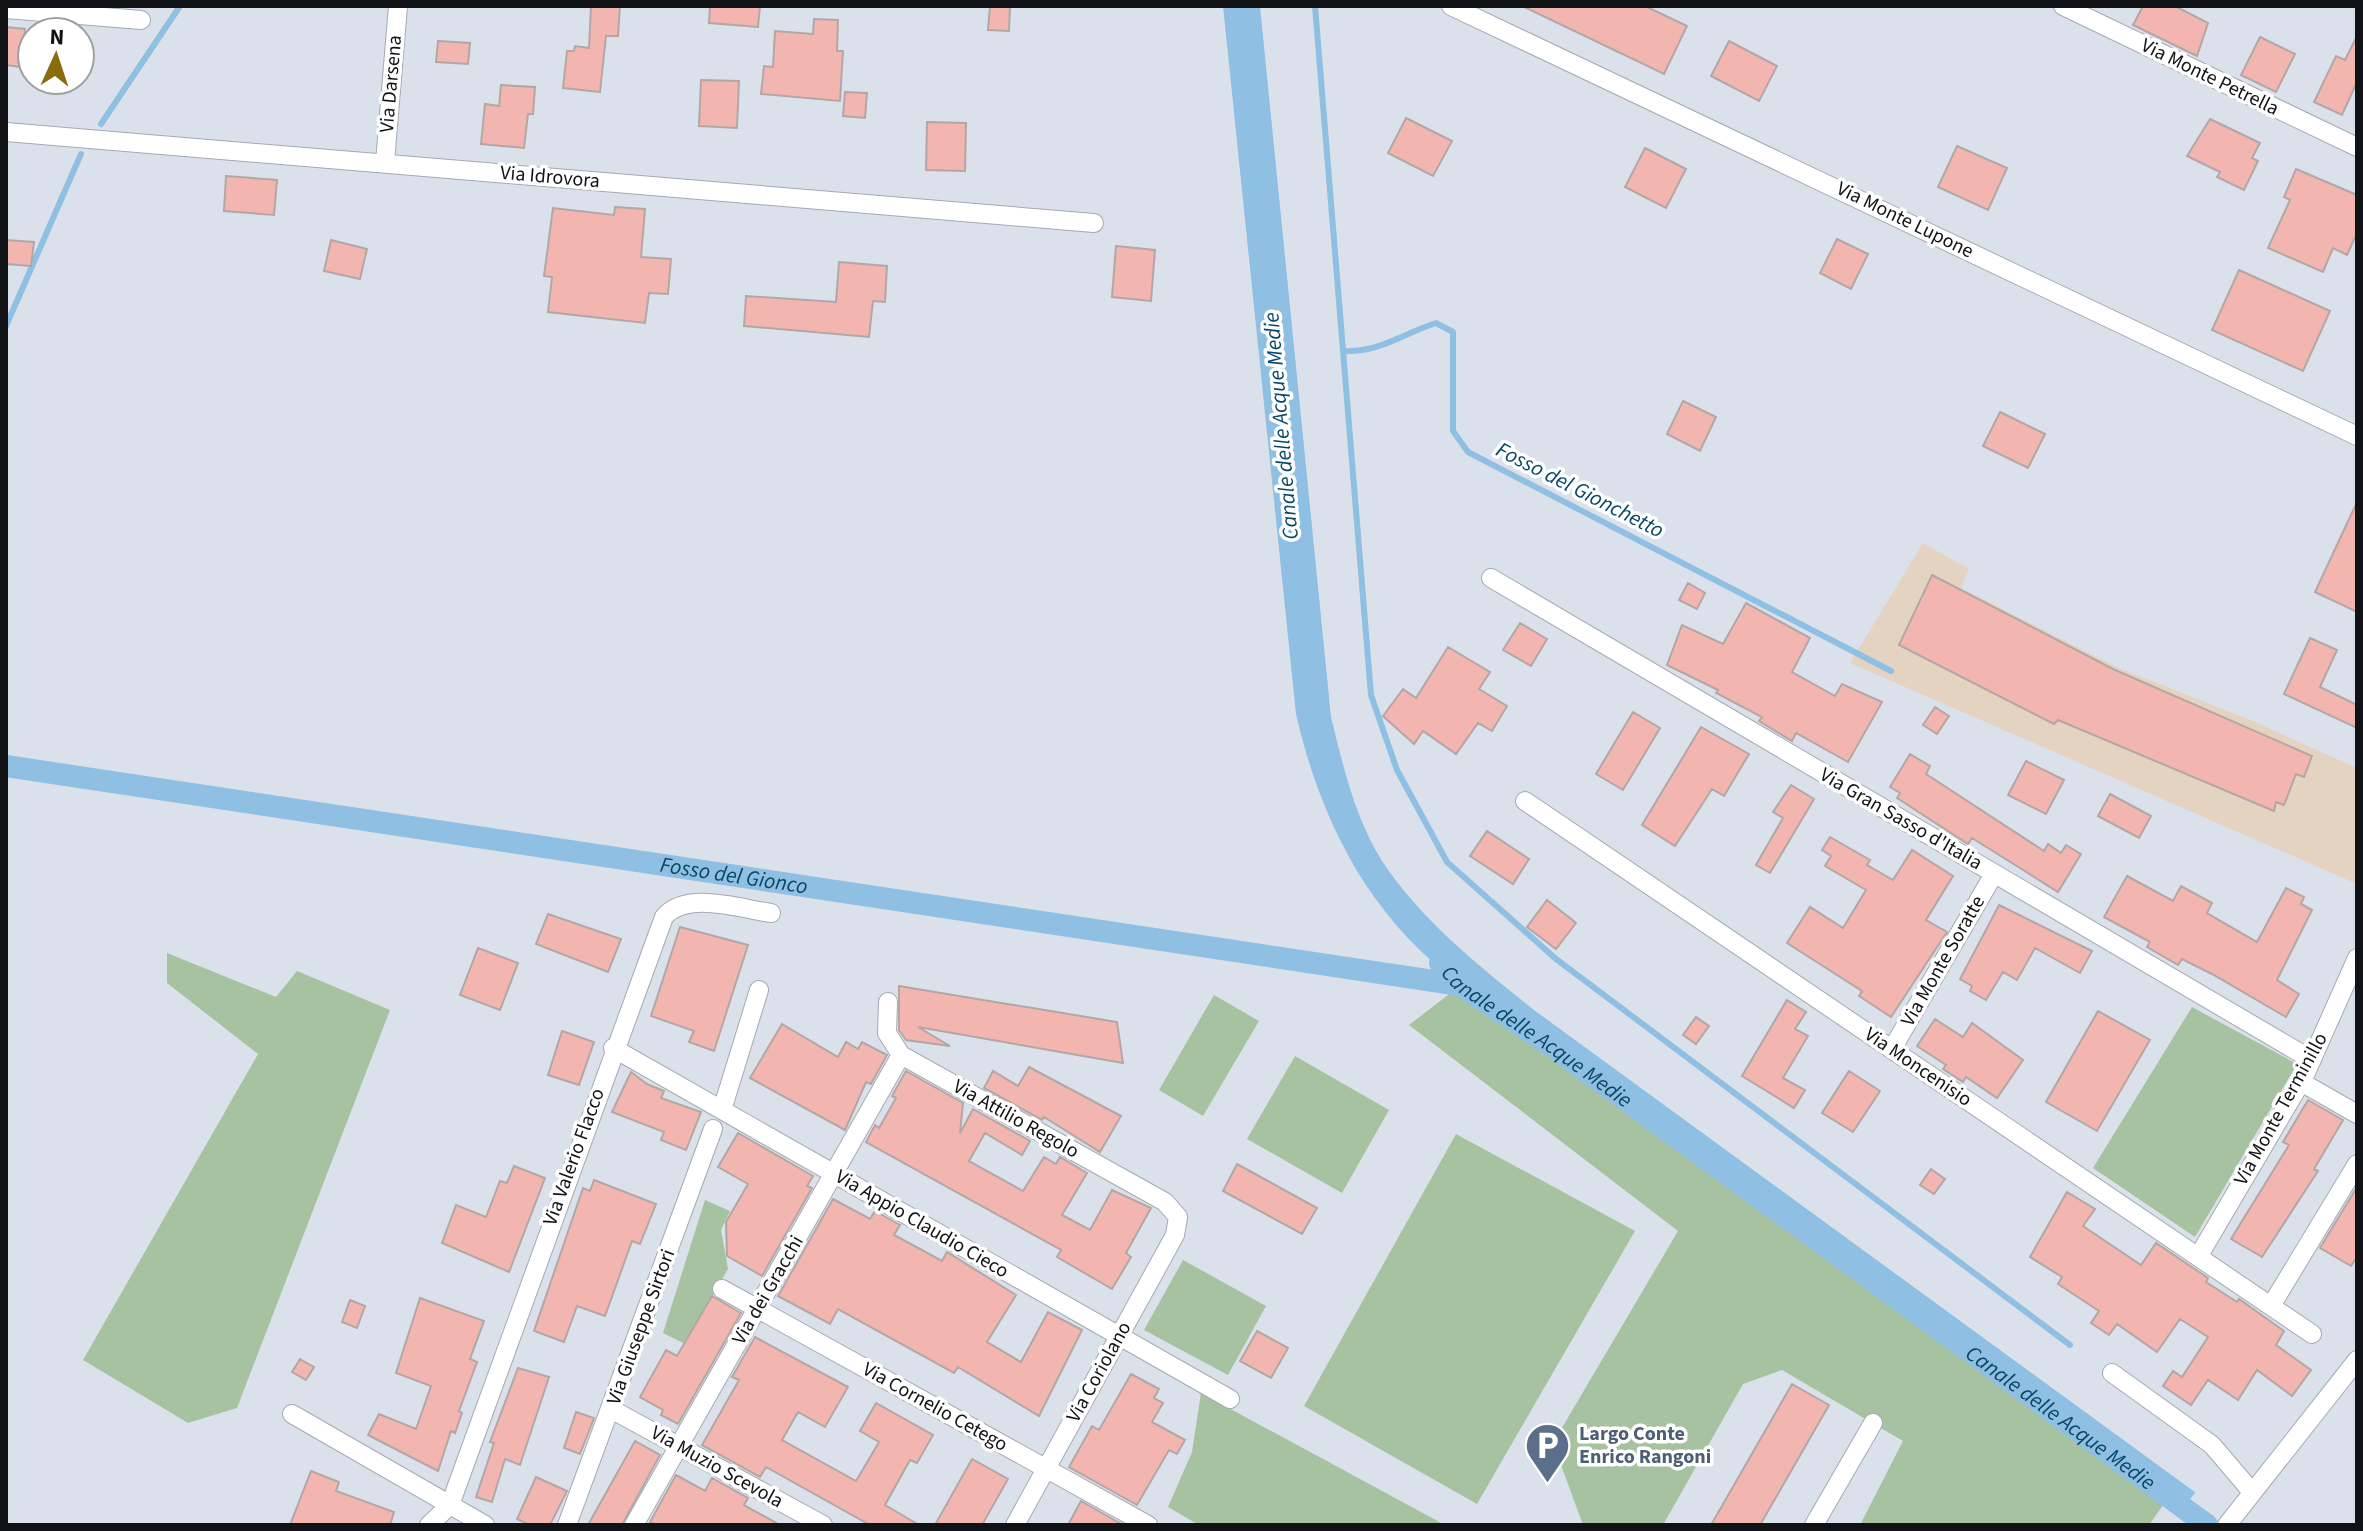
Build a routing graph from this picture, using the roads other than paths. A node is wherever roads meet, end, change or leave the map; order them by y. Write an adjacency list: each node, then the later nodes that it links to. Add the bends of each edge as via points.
1 (398, 6): 8 (street, Via Darsena)
2 (1451, 6): 10 (street, Via Monte Lupone)
3 (2063, 6): 7 (street, Via Monte Petrella)
4 (6, 9): 5 (street)
5 (141, 20)
6 (6, 132): 8 (street, Via Idrovora)
7 (2357, 147)
8 (385, 162): 9 (street, Via Idrovora)
9 (1094, 223)
10 (2357, 436)
11 (1491, 578): 13 (street, Via Gran Sasso d'Italia)
12 (1525, 801): 19 (street, Via Moncenisio)
13 (1994, 874): 19 (street, Via Monte Soratte); 21 (street, Via Gran Sasso d'Italia)
14 (771, 913): 18 (street, Via Valerio Flacco, via 692,903 668,912)
15 (2357, 958): 21 (street, Via Monte Terminillo)
16 (759, 990): 23 (street)
17 (888, 1002): 20 (street, via 887,1033)
18 (613, 1048): 23 (street, Via Appio Claudio Cieco); 44 (street, Via Valerio Flacco)
19 (1892, 1049): 29 (street, Via Moncenisio)
20 (901, 1055): 27 (street, Via dei Gracchi); 28 (street, Via Attilio Regolo, via 1165,1202)
21 (2312, 1060): 22 (street, Via Monte Terminillo)
22 (2301, 1082): 24 (street); 29 (street, Via Monte Terminillo)
23 (722, 1110): 27 (street, Via Appio Claudio Cieco)
24 (2357, 1114)
25 (713, 1129): 38 (street, Via Giuseppe Sirtori)
26 (2357, 1164): 31 (street)
27 (833, 1174): 32 (street, Via dei Gracchi); 34 (street, Via Appio Claudio Cieco)
28 (1178, 1217): 34 (street, Via Coriolano, via 1175,1235)
29 (2198, 1257): 31 (street, Via Moncenisio)
30 (722, 1289): 32 (street, Via Cornelio Cetego)
31 (2271, 1306): 33 (street, Via Moncenisio)
32 (757, 1308): 41 (street, Via dei Gracchi); 42 (street, Via Cornelio Cetego)
33 (2312, 1334)
34 (1119, 1336): 37 (street, Via Appio Claudio Cieco); 42 (street, Via Coriolano)
35 (2355, 1366): 43 (street)
36 (2112, 1373): 43 (street, via 2212,1445)
37 (1230, 1399)
38 (611, 1409): 41 (street, Via Muzio Scevola); 47 (street, Via Giuseppe Sirtori)
39 (292, 1414): 44 (street)
40 (1873, 1423): 52 (street)
41 (679, 1446): 48 (street, Via dei Gracchi); 49 (street, Via Muzio Scevola)
42 (1046, 1468): 50 (street, Via Coriolano); 51 (street, Via Cornelio Cetego)
43 (2252, 1492): 53 (street)
44 (450, 1505): 45 (street); 46 (street)
45 (429, 1525)
46 (485, 1525)
47 (567, 1525)
48 (634, 1525)
49 (823, 1525)
50 (1015, 1525)
51 (1148, 1525)
52 (1814, 1525)
53 (2227, 1525)

